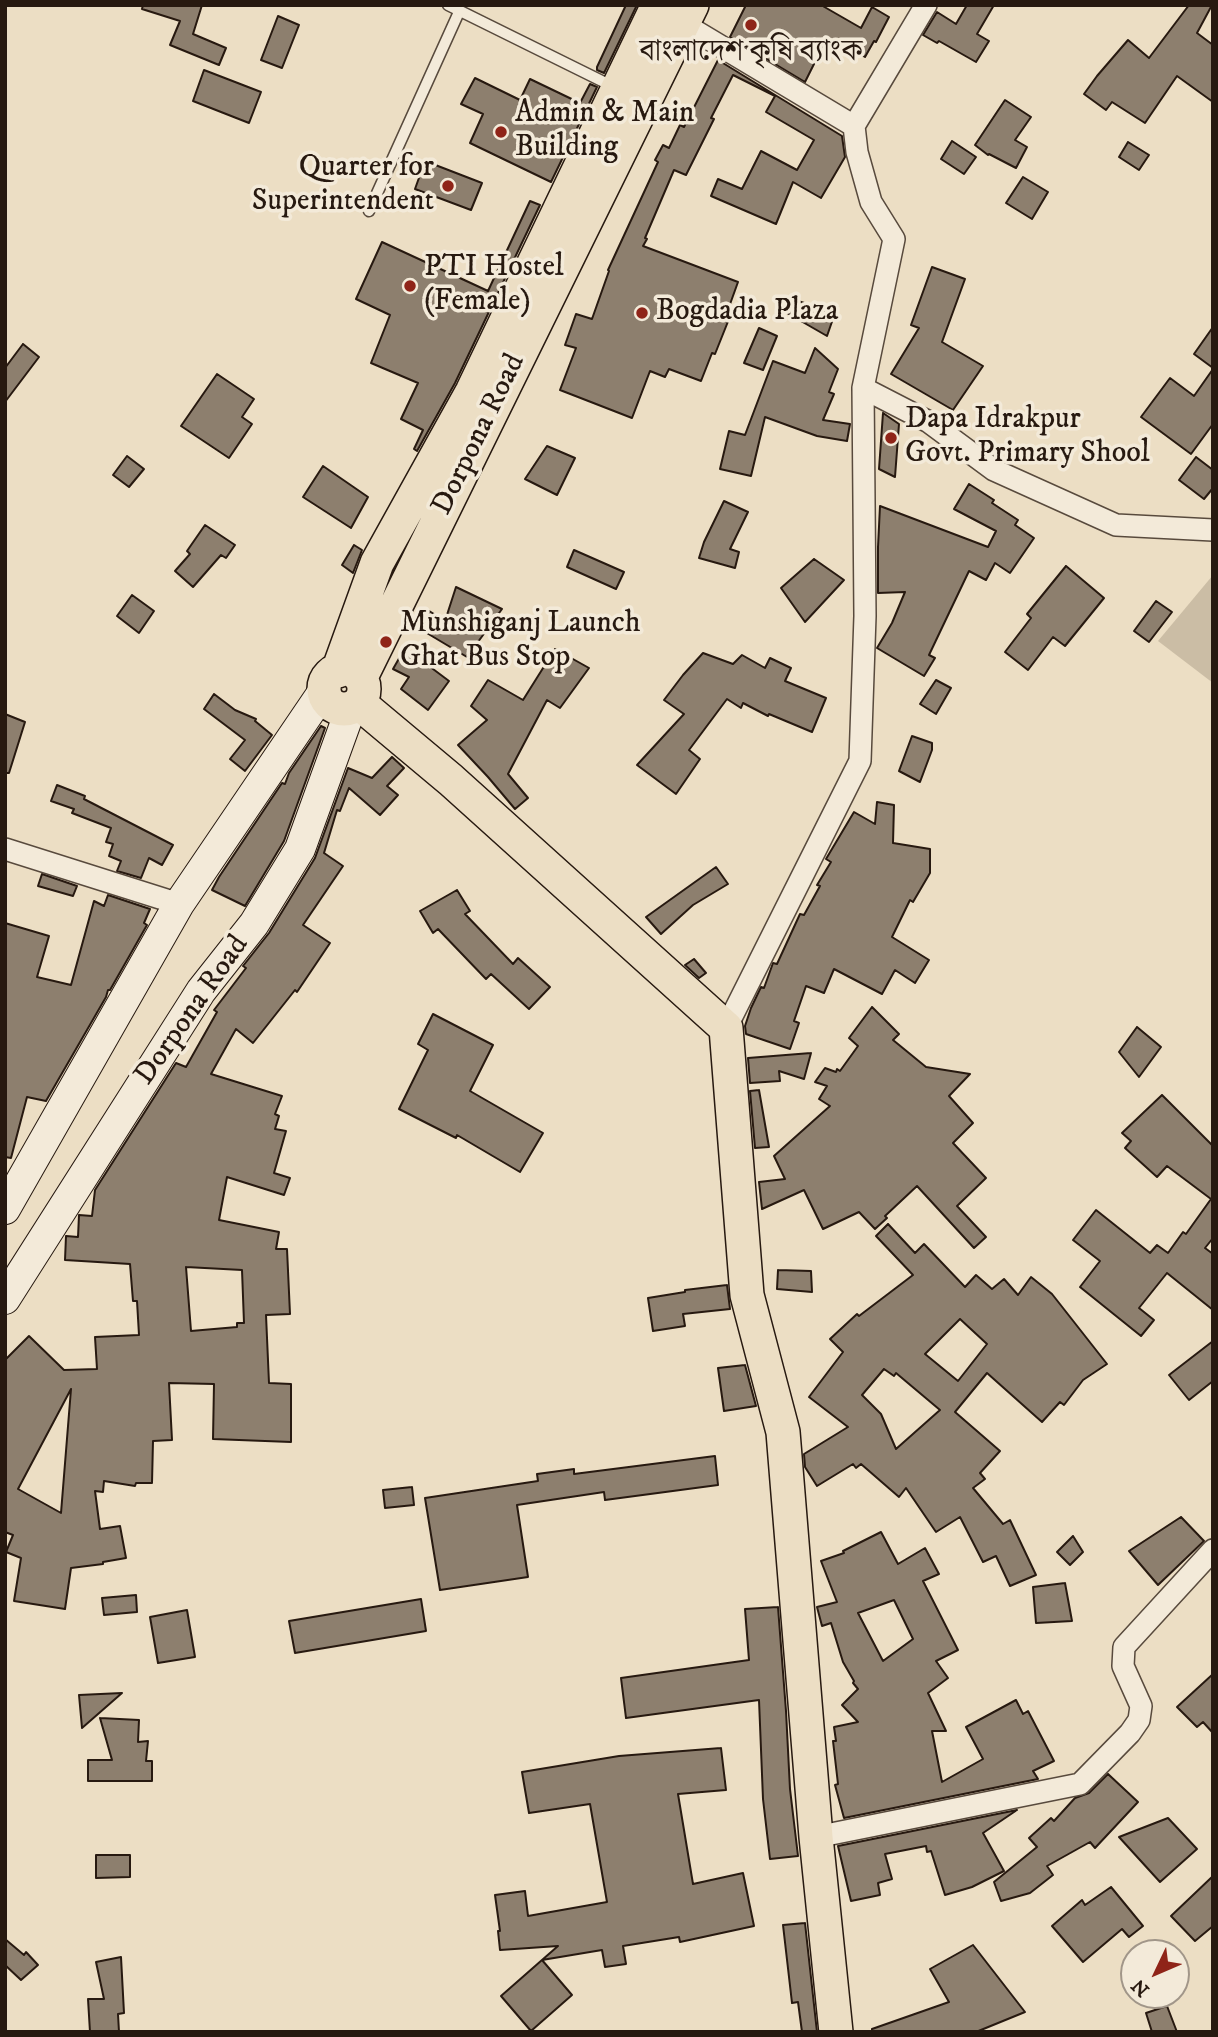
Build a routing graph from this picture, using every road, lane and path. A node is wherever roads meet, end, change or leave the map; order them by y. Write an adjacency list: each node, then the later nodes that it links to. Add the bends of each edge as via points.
1 (448, 5): 4 (lane)
2 (926, 5): 6 (street)
3 (677, 11): 5 (main road, Dorpona Road); 6 (street); 10 (main road, Dorpona Road)
4 (459, 12): 5 (lane); 7 (lane)
5 (618, 89): 10 (main road, Dorpona Road, via 472,391 377,563)
6 (855, 126): 8 (street, via 871,202 894,239)
7 (369, 211)
8 (863, 388): 9 (street, via 929,422 994,470 1115,525); 13 (street, via 865,616 860,761)
9 (1213, 530)
10 (347, 690): 12 (street, Dorpona Road); 13 (main road); 15 (street, Dorpona Road, via 300,849 254,924 201,991)
11 (5, 849): 12 (street)
12 (179, 904): 14 (street, Dorpona Road)
13 (726, 1028): 17 (main road, via 747,1295 783,1432)
14 (5, 1209)
15 (5, 1298)
16 (1213, 1550): 17 (street, via 1124,1647 1123,1667 1141,1706 1139,1720 1080,1784)
17 (816, 1836): 18 (main road)
18 (836, 2032)

